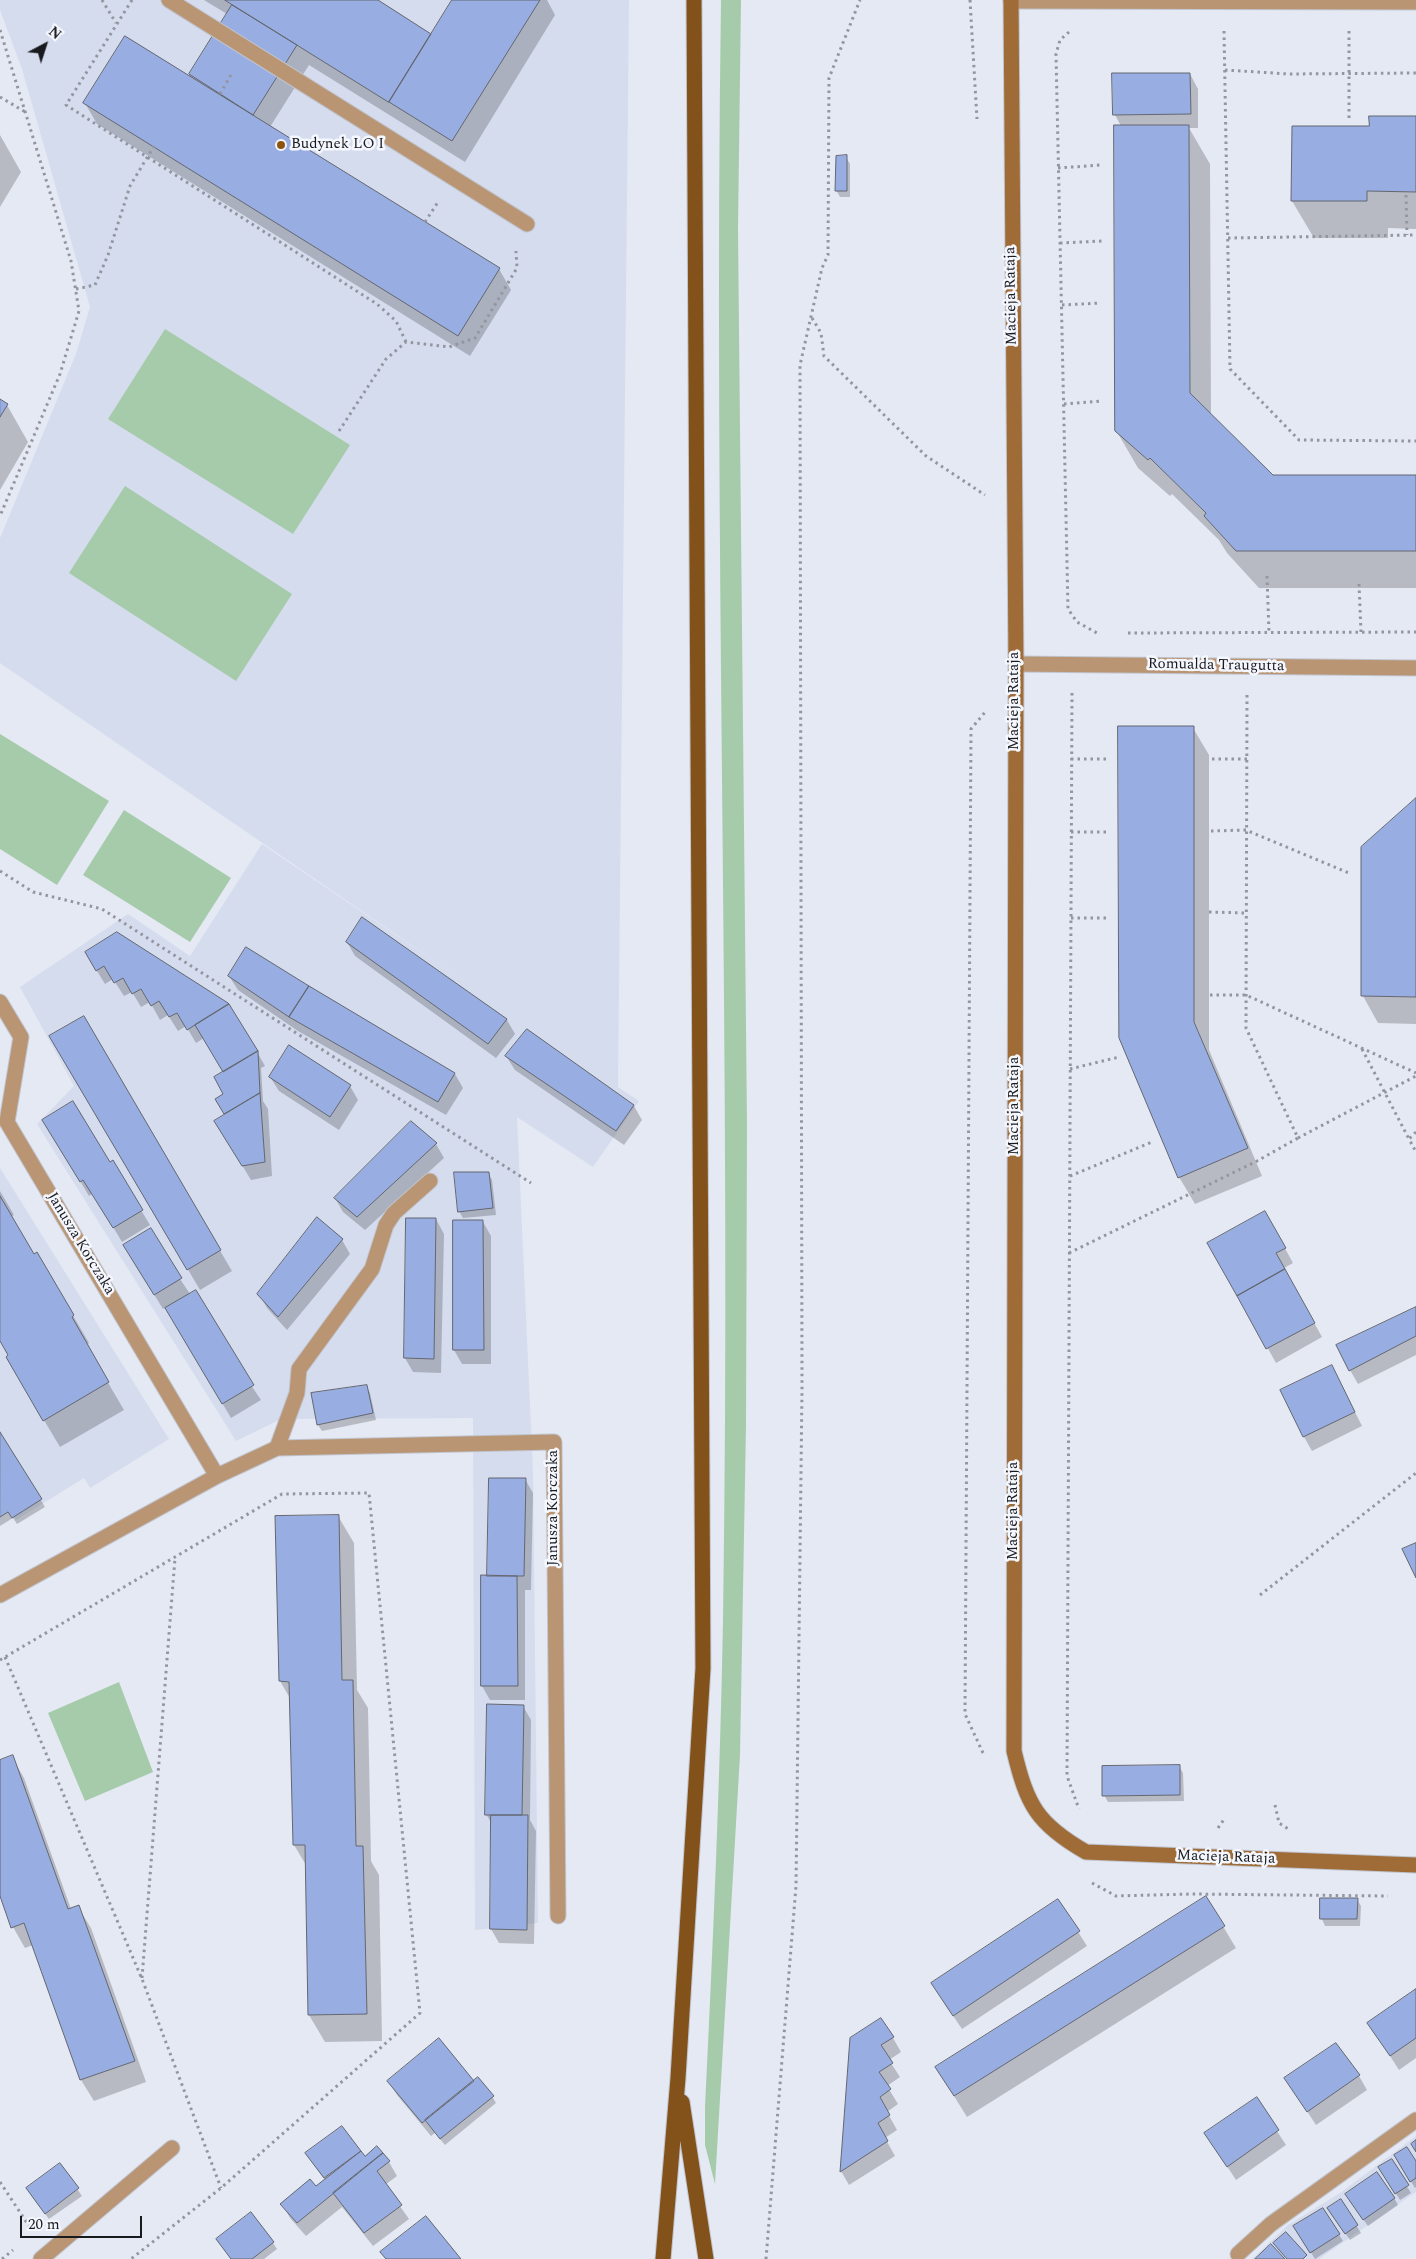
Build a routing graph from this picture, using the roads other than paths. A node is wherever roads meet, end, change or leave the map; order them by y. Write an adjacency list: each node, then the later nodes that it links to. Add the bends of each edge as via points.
1 (169, 0): 5 (street)
2 (694, 0): 15 (main road, via 703,1668)
3 (1011, 1): 4 (street); 6 (street, Macieja Rataja)
4 (1416, 2)
5 (527, 224)
6 (1016, 664): 7 (street, Romualda Traugutta); 13 (street, Macieja Rataja, via 1014,1751 1022,1784 1039,1816 1060,1837 1086,1852)
7 (1416, 668)
8 (0, 1002): 11 (street, Janusza Korczaka, via 21,1037 7,1122)
9 (430, 1181): 10 (street, via 394,1213 386,1225 372,1269 299,1369 298,1393)
10 (278, 1448): 11 (street, Janusza Korczaka); 14 (street, Janusza Korczaka, via 554,1442)
11 (217, 1476): 12 (street, Janusza Korczaka)
12 (0, 1596)
13 (1416, 1865)
14 (558, 1916)
15 (678, 2078): 20 (main road); 21 (main road)
16 (1416, 2120): 18 (street, via 1271,2224)
17 (172, 2148): 19 (street)
18 (1238, 2254)
19 (41, 2259)
20 (663, 2259)
21 (706, 2259)

